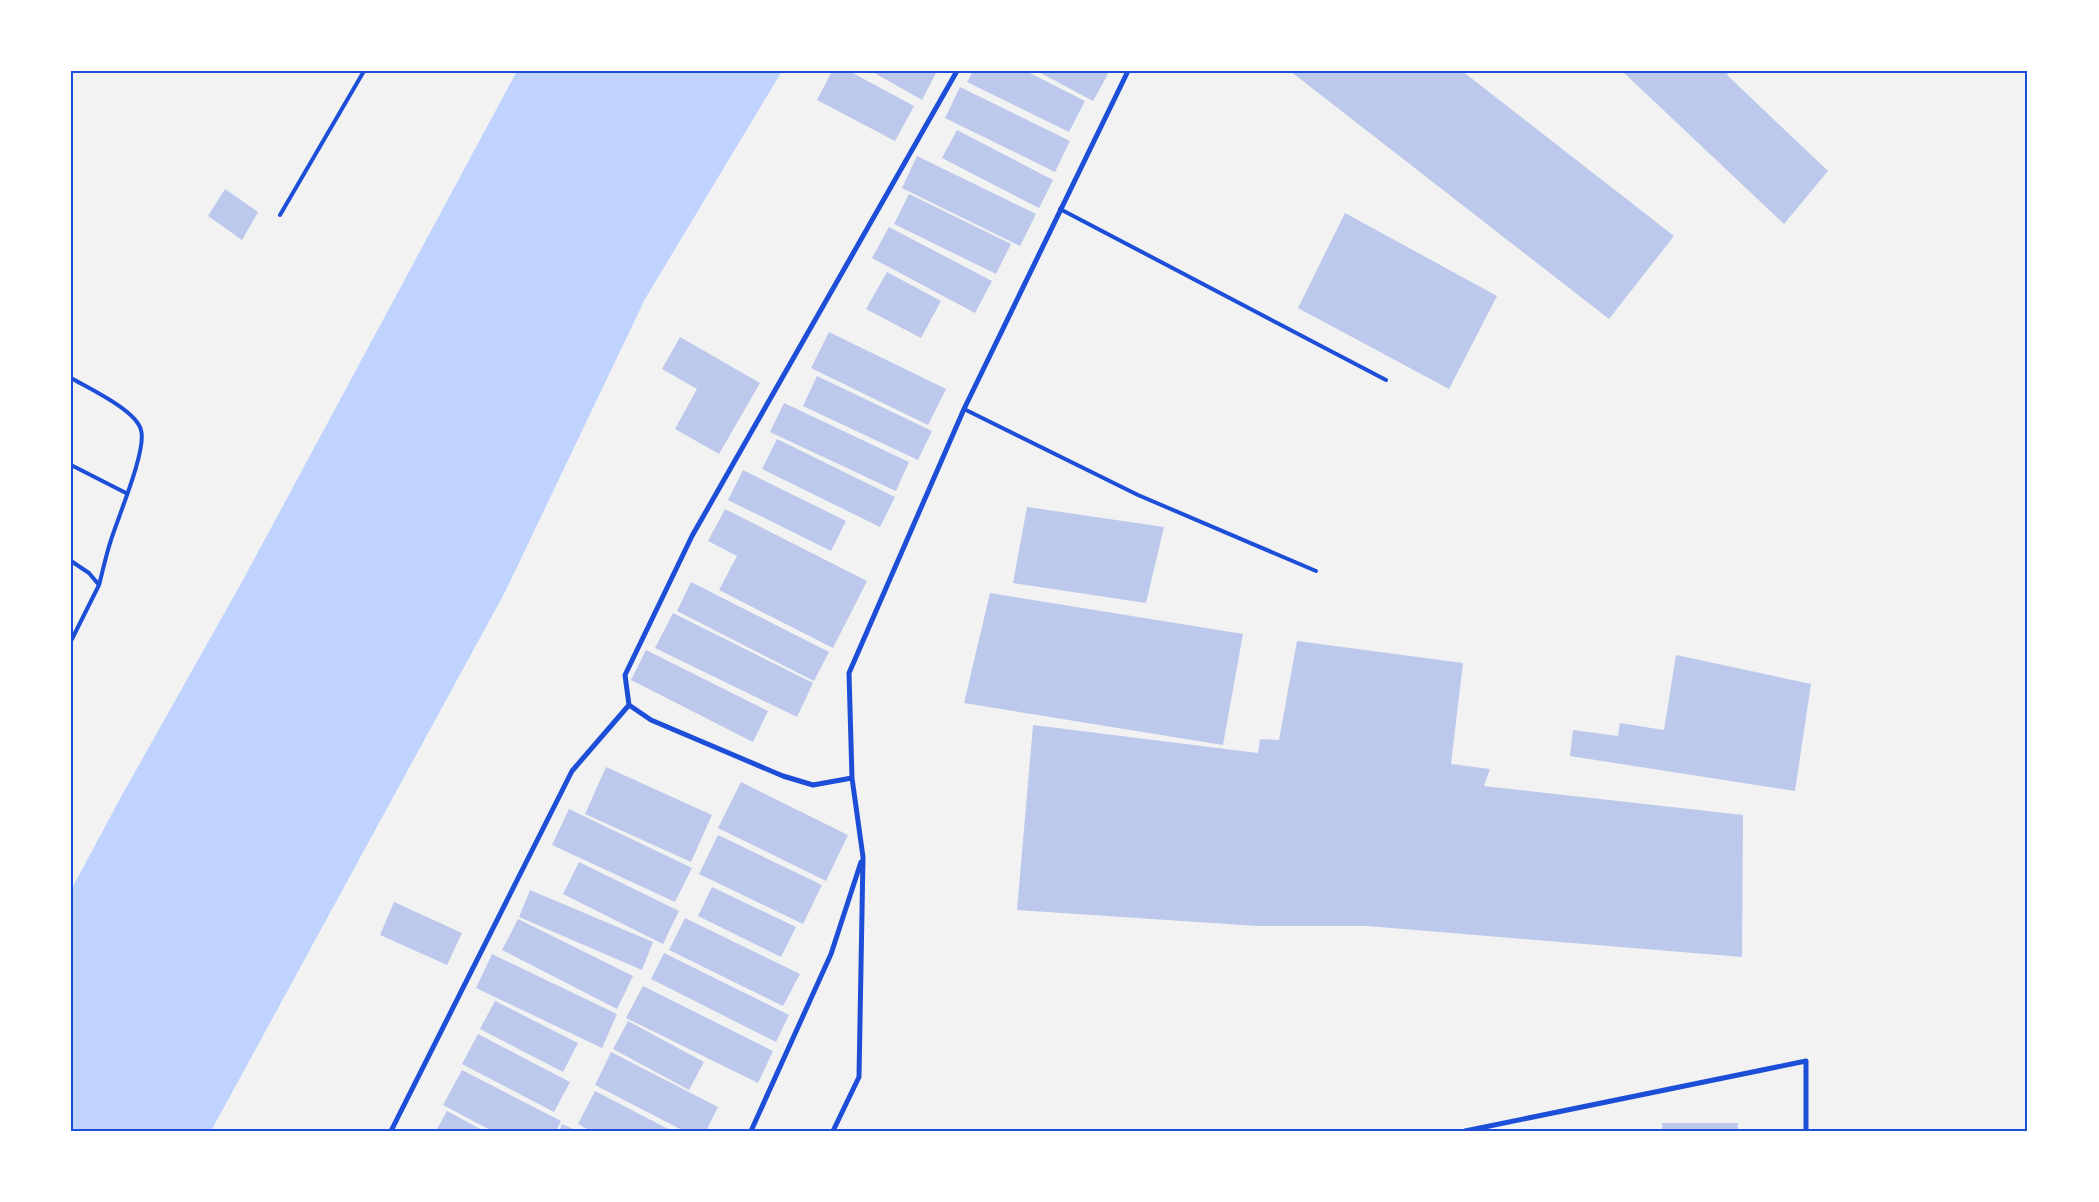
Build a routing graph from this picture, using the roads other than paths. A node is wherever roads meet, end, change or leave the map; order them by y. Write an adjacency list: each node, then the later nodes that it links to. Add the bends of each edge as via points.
1 (364, 71): 5 (lane)
2 (957, 71): 15 (street, via 692,536 624,675)
3 (1128, 71): 4 (street)
4 (1060, 209): 7 (lane); 8 (street)
5 (280, 215)
6 (71, 378): 10 (lane, via 123,410 141,429 142,447)
7 (1386, 380)
8 (964, 409): 12 (lane, via 1138,495); 16 (street, via 849,673)
9 (71, 465): 10 (lane)
10 (126, 493): 13 (lane)
11 (71, 562): 13 (lane)
12 (1316, 571)
13 (99, 584): 14 (lane)
14 (71, 641)
15 (628, 705): 16 (street, via 650,720 783,776 813,784); 19 (street, via 572,771)
16 (852, 778): 17 (street)
17 (863, 857): 20 (street, via 831,954); 21 (street, via 859,1077)
18 (1469, 1130): 22 (street, via 1806,1061)
19 (391, 1131)
20 (751, 1131)
21 (833, 1131)
22 (1806, 1131)

